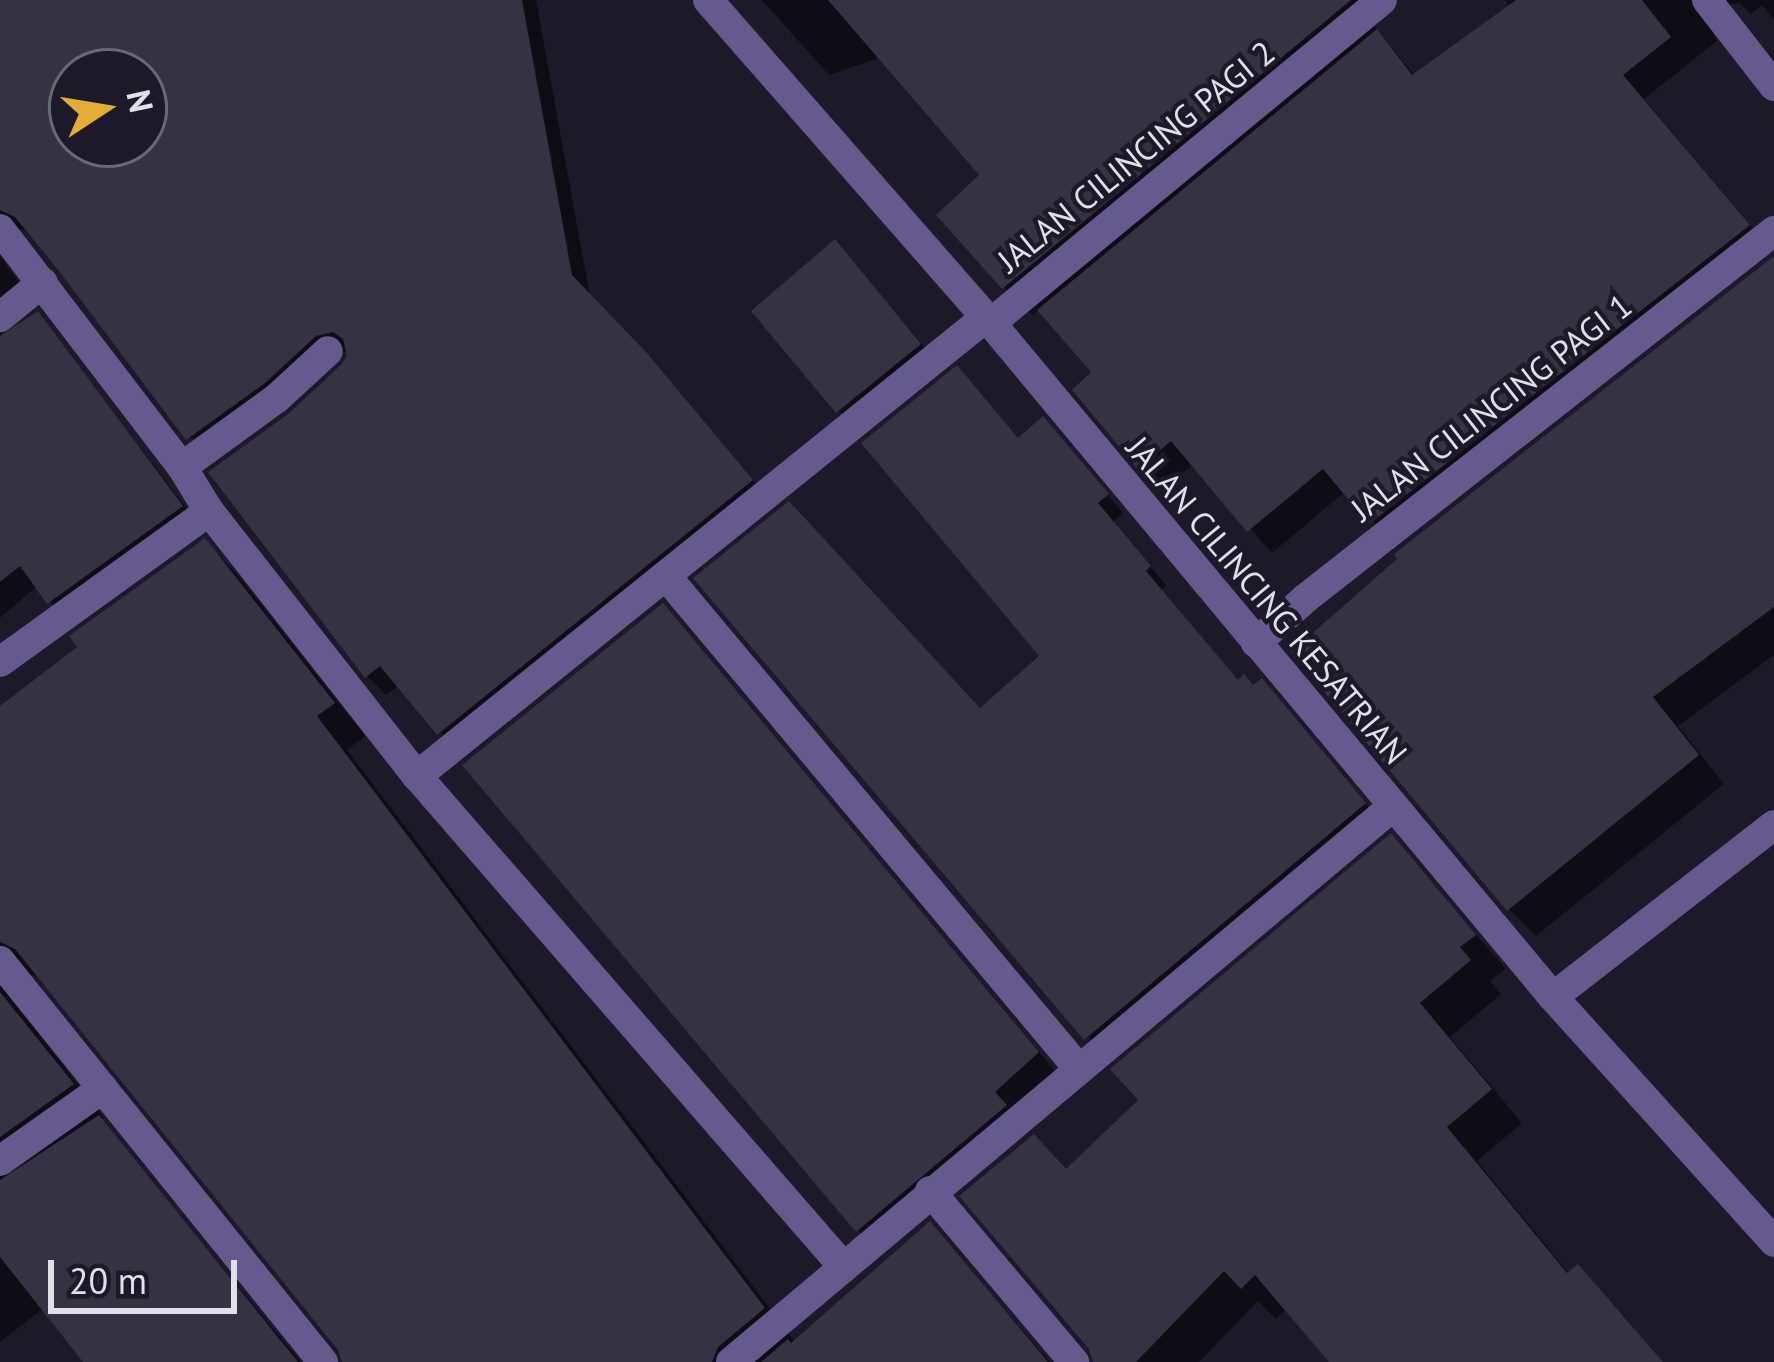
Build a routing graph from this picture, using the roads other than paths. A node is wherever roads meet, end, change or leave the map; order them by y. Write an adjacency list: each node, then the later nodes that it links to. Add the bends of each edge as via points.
1 (708, 0): 9 (street, JALAN CILINCING KESATRIAN)
2 (1382, 0): 9 (street, JALAN CILINCING PAGI 2)
3 (1707, 0): 4 (street)
4 (1774, 86)
5 (0, 229): 7 (street)
6 (1774, 231): 14 (street, JALAN CILINCING PAGI 1)
7 (43, 282): 8 (street); 11 (street)
8 (0, 317)
9 (988, 321): 13 (street, JALAN CILINCING PAGI 2); 14 (street, JALAN CILINCING KESATRIAN)
10 (328, 351): 11 (street)
11 (182, 467): 12 (street)
12 (209, 511): 15 (street); 16 (street)
13 (666, 576): 16 (street, JALAN CILINCING PAGI 2); 21 (street)
14 (1256, 643): 17 (street, JALAN CILINCING KESATRIAN)
15 (0, 662)
16 (417, 776): 26 (street)
17 (1391, 808): 20 (street, JALAN CILINCING KESATRIAN); 21 (street)
18 (1774, 825): 20 (street)
19 (0, 961): 22 (street)
20 (1553, 997): 25 (street, JALAN CILINCING KESATRIAN)
21 (1078, 1069): 24 (street)
22 (103, 1088): 23 (street); 27 (street)
23 (0, 1161)
24 (930, 1192): 26 (street); 29 (street)
25 (1774, 1242)
26 (842, 1265): 28 (street)
27 (323, 1362)
28 (731, 1362)
29 (1075, 1362)

